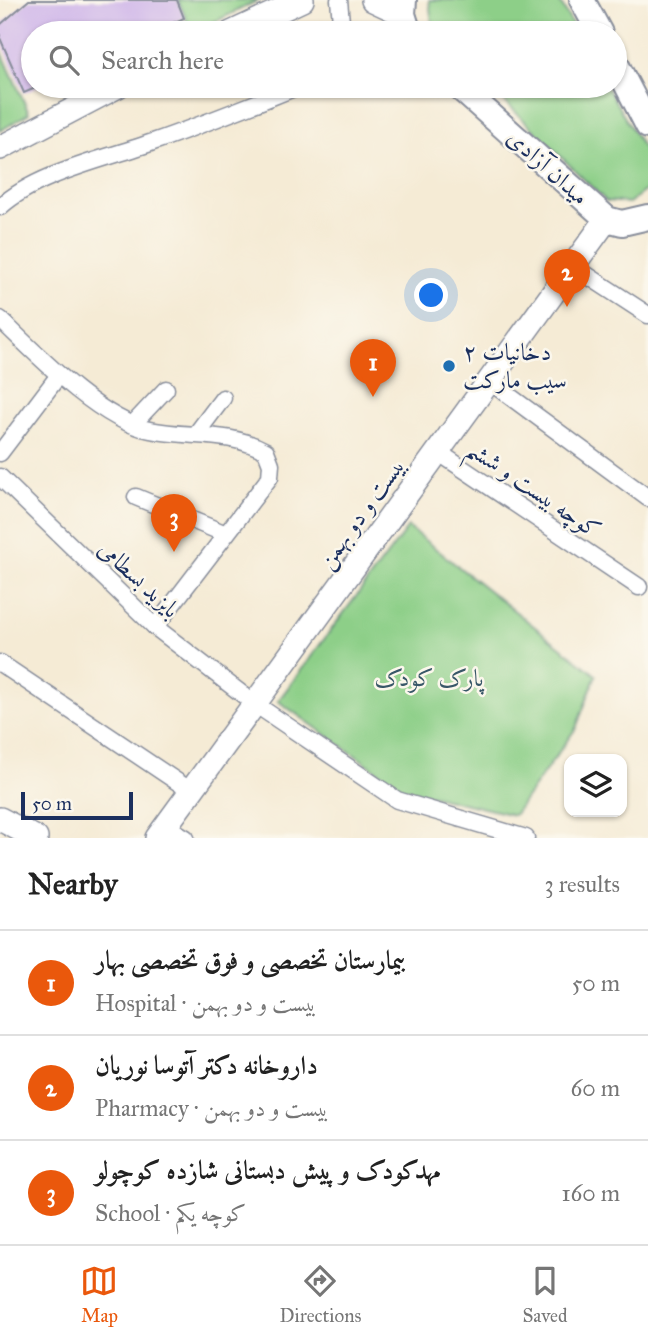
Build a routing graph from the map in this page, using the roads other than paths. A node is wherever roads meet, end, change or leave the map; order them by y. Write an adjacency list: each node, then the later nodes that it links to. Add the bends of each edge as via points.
1 (302, 0): 6 (main road)
2 (339, 0): 7 (street)
3 (373, 0): 5 (main road)
4 (582, 0): 8 (main road)
5 (405, 16)
6 (257, 21)
7 (341, 21)
8 (593, 21)
9 (627, 76): 10 (main road)
10 (641, 93): 14 (main road)
11 (95, 98): 15 (main road)
12 (268, 98): 16 (street, via 60,174)
13 (471, 98): 18 (main road, میدان آزادی)
14 (648, 126)
15 (0, 148)
16 (0, 207)
17 (648, 218): 18 (main road, میدان آزادی, via 622,223)
18 (607, 219): 19 (main road, بیست و دو بهمن)
19 (573, 266): 20 (street); 23 (main road, بیست و دو بهمن)
20 (648, 315)
21 (0, 319): 22 (street)
22 (59, 375): 26 (street); 29 (street)
23 (489, 381): 28 (main road, بیست و دو بهمن); 32 (street)
24 (166, 389): 26 (street)
25 (223, 398): 27 (street)
26 (133, 424): 27 (street)
27 (195, 434): 33 (street, via 233,437 266,451 271,464 270,477)
28 (438, 452): 34 (street, کوچه بیست و ششم); 37 (main road, بیست و دو بهمن)
29 (0, 453)
30 (1, 479): 35 (street, بایزید بسطامی)
31 (136, 497): 33 (street)
32 (648, 498)
33 (226, 534): 35 (street)
34 (639, 587)
35 (155, 628): 37 (street, بایزید بسطامی)
36 (0, 663): 38 (street)
37 (255, 704): 38 (main road, بیست و دو بهمن); 43 (street, بایزید بسطامی, via 397,800)
38 (191, 792): 40 (main road, بیست و دو بهمن)
39 (0, 819): 41 (main road)
40 (162, 832): 42 (street)
41 (36, 838)
42 (186, 838)
43 (526, 838)

